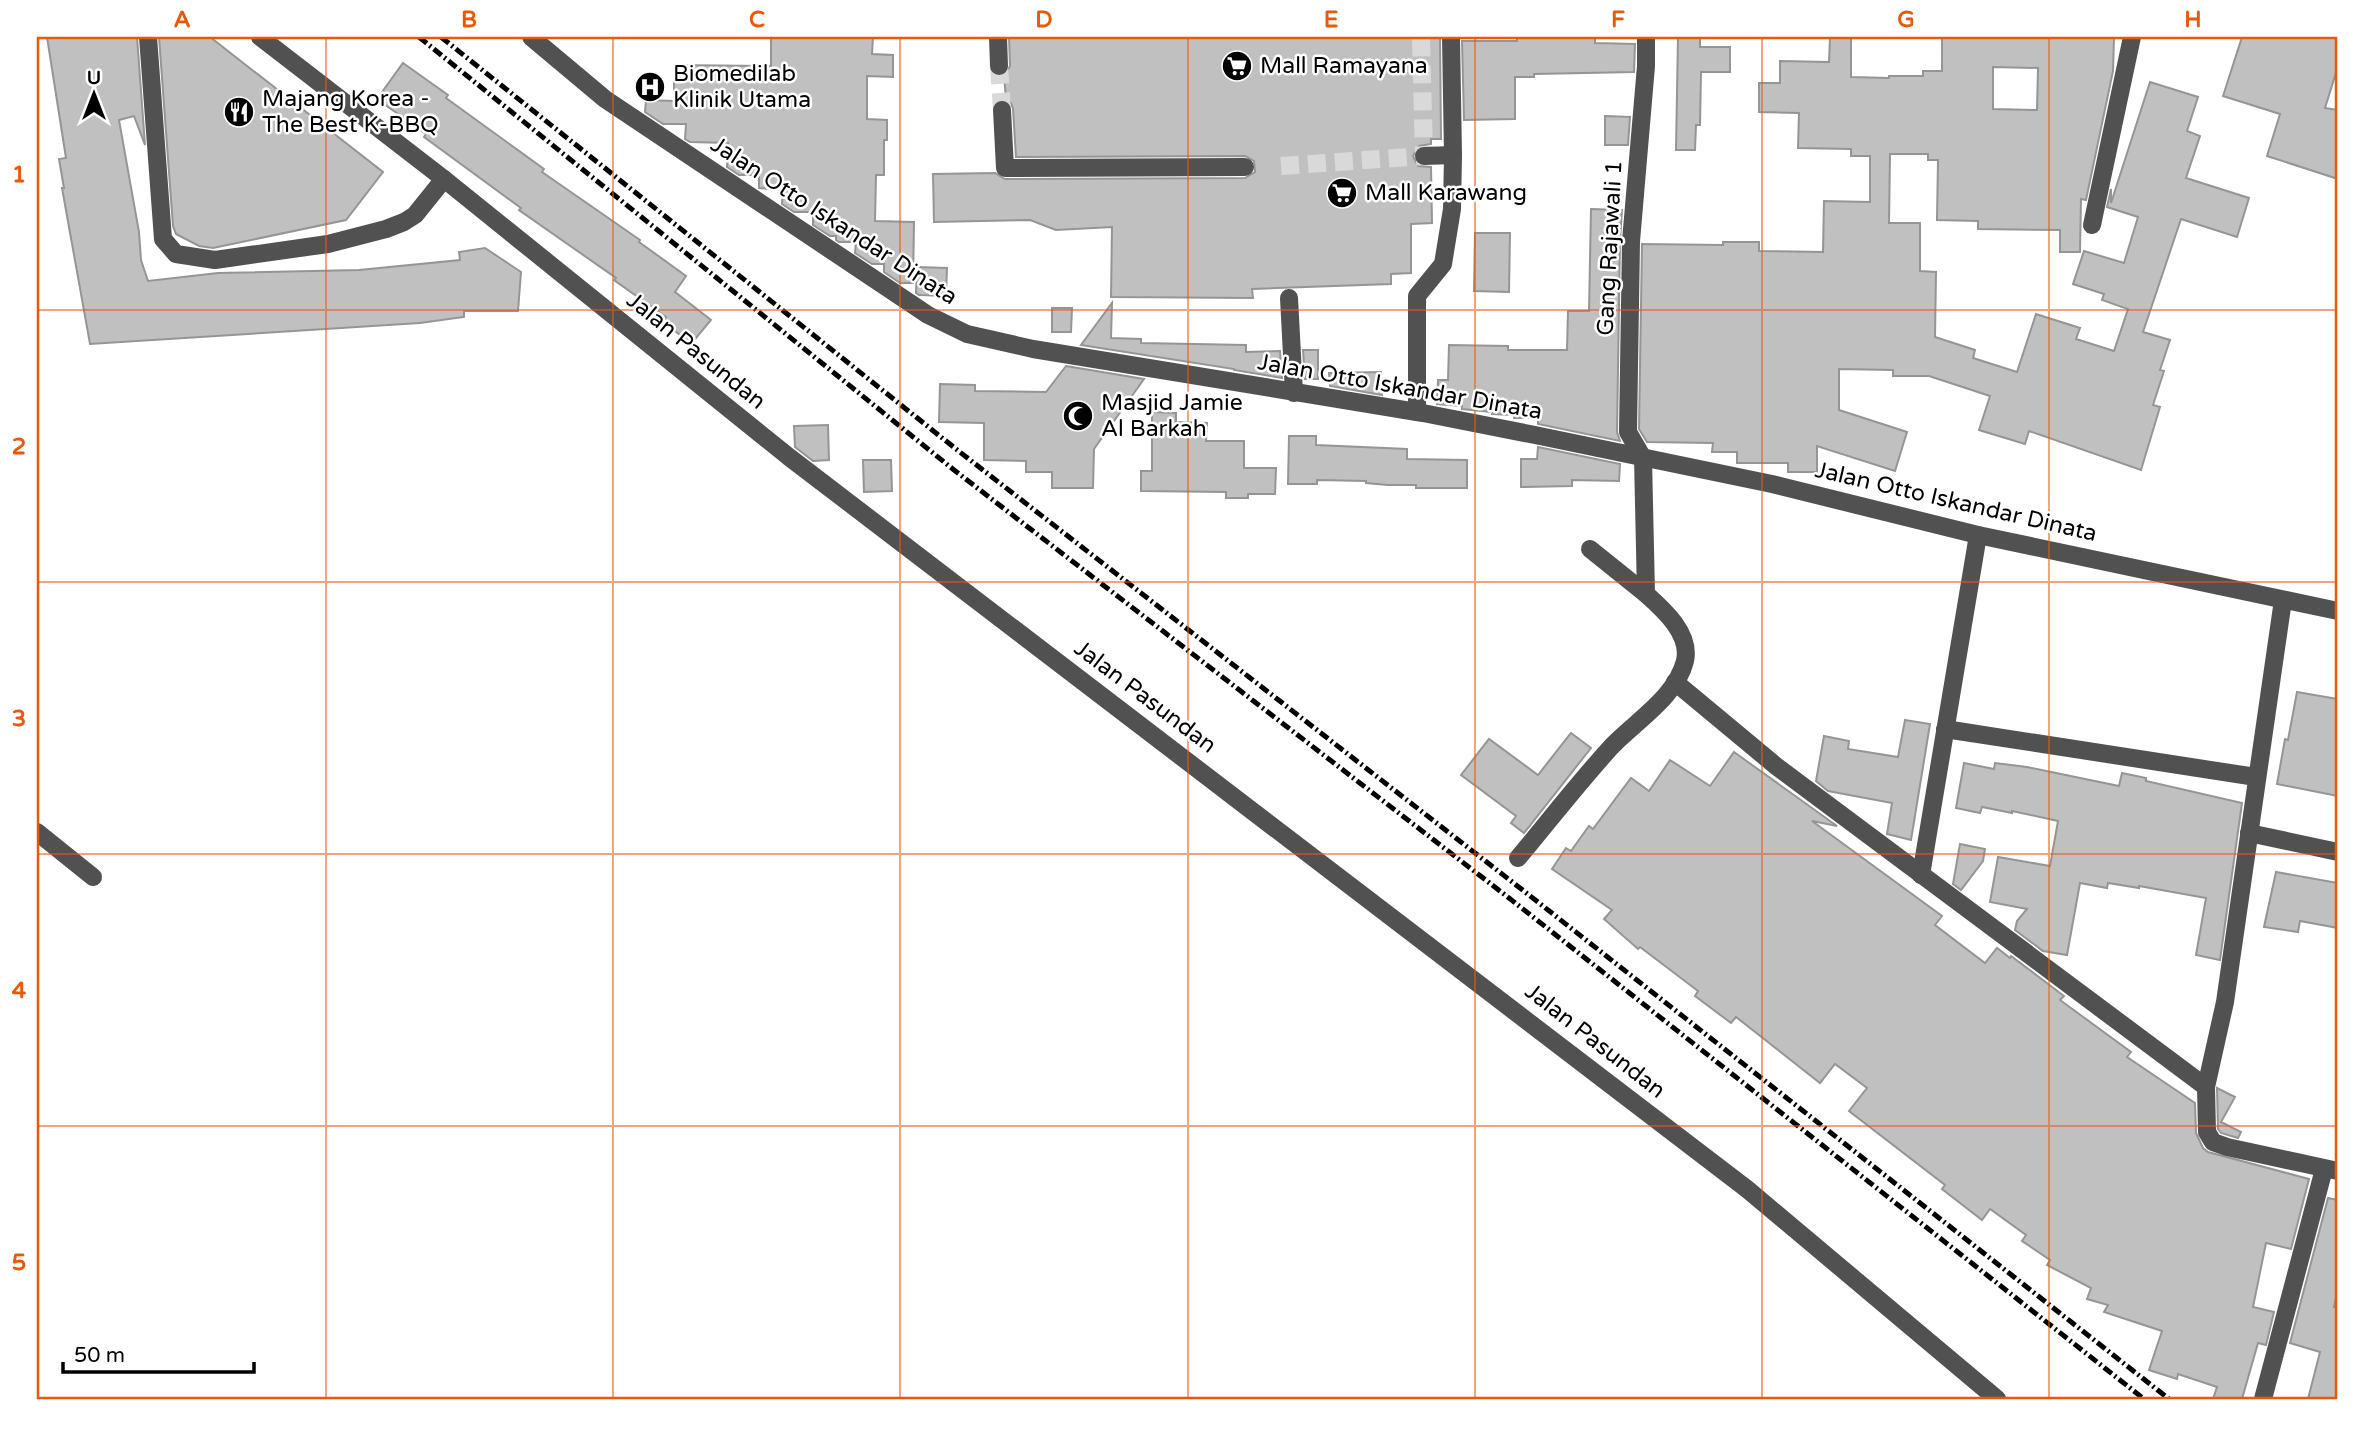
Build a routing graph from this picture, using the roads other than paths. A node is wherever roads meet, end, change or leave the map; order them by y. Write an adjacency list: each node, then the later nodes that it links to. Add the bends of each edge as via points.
1 (148, 37): 13 (street, via 163,239 176,254 215,260 328,244 386,229 415,215)
2 (260, 37): 13 (street, Jalan Pasundan)
3 (531, 37): 16 (street, Jalan Otto Iskandar Dinata, via 605,99 928,315 967,334)
4 (998, 37): 8 (street)
5 (1451, 37): 10 (street)
6 (1646, 37): 18 (street, Gang Rajawali 1, via 1631,241 1628,432)
7 (2132, 37): 14 (street)
8 (999, 66)
9 (1002, 110): 12 (street, via 1005,168)
10 (1453, 155): 11 (street); 17 (street, via 1443,264 1417,296)
11 (1424, 156)
12 (1245, 167)
13 (443, 179): 35 (street, Jalan Pasundan, via 789,457 1747,1189)
14 (2092, 225)
15 (1289, 298): 16 (street)
16 (1294, 393): 17 (street, Jalan Otto Iskandar Dinata)
17 (1417, 412): 18 (street, Jalan Otto Iskandar Dinata)
18 (1643, 458): 19 (street, Jalan Otto Iskandar Dinata, via 1772,484); 21 (street)
19 (1978, 535): 22 (street, Jalan Otto Iskandar Dinata); 25 (street)
20 (1590, 549): 21 (street)
21 (1646, 594): 24 (street, via 1685,641 1685,660)
22 (2283, 600): 23 (street, Jalan Otto Iskandar Dinata); 26 (street)
23 (2338, 611)
24 (1675, 682): 30 (street, via 1613,745); 31 (street, via 1776,766)
25 (1945, 729): 26 (street); 31 (street)
26 (2256, 777): 28 (street)
27 (37, 832): 32 (street)
28 (2249, 833): 29 (street); 33 (street, via 2225,1002)
29 (2338, 852)
30 (1518, 858)
31 (1921, 875): 33 (street)
32 (93, 877)
33 (2206, 1087): 34 (street, via 2207,1132 2213,1142)
34 (2331, 1170): 36 (street)
35 (1997, 1399)
36 (2263, 1399)

